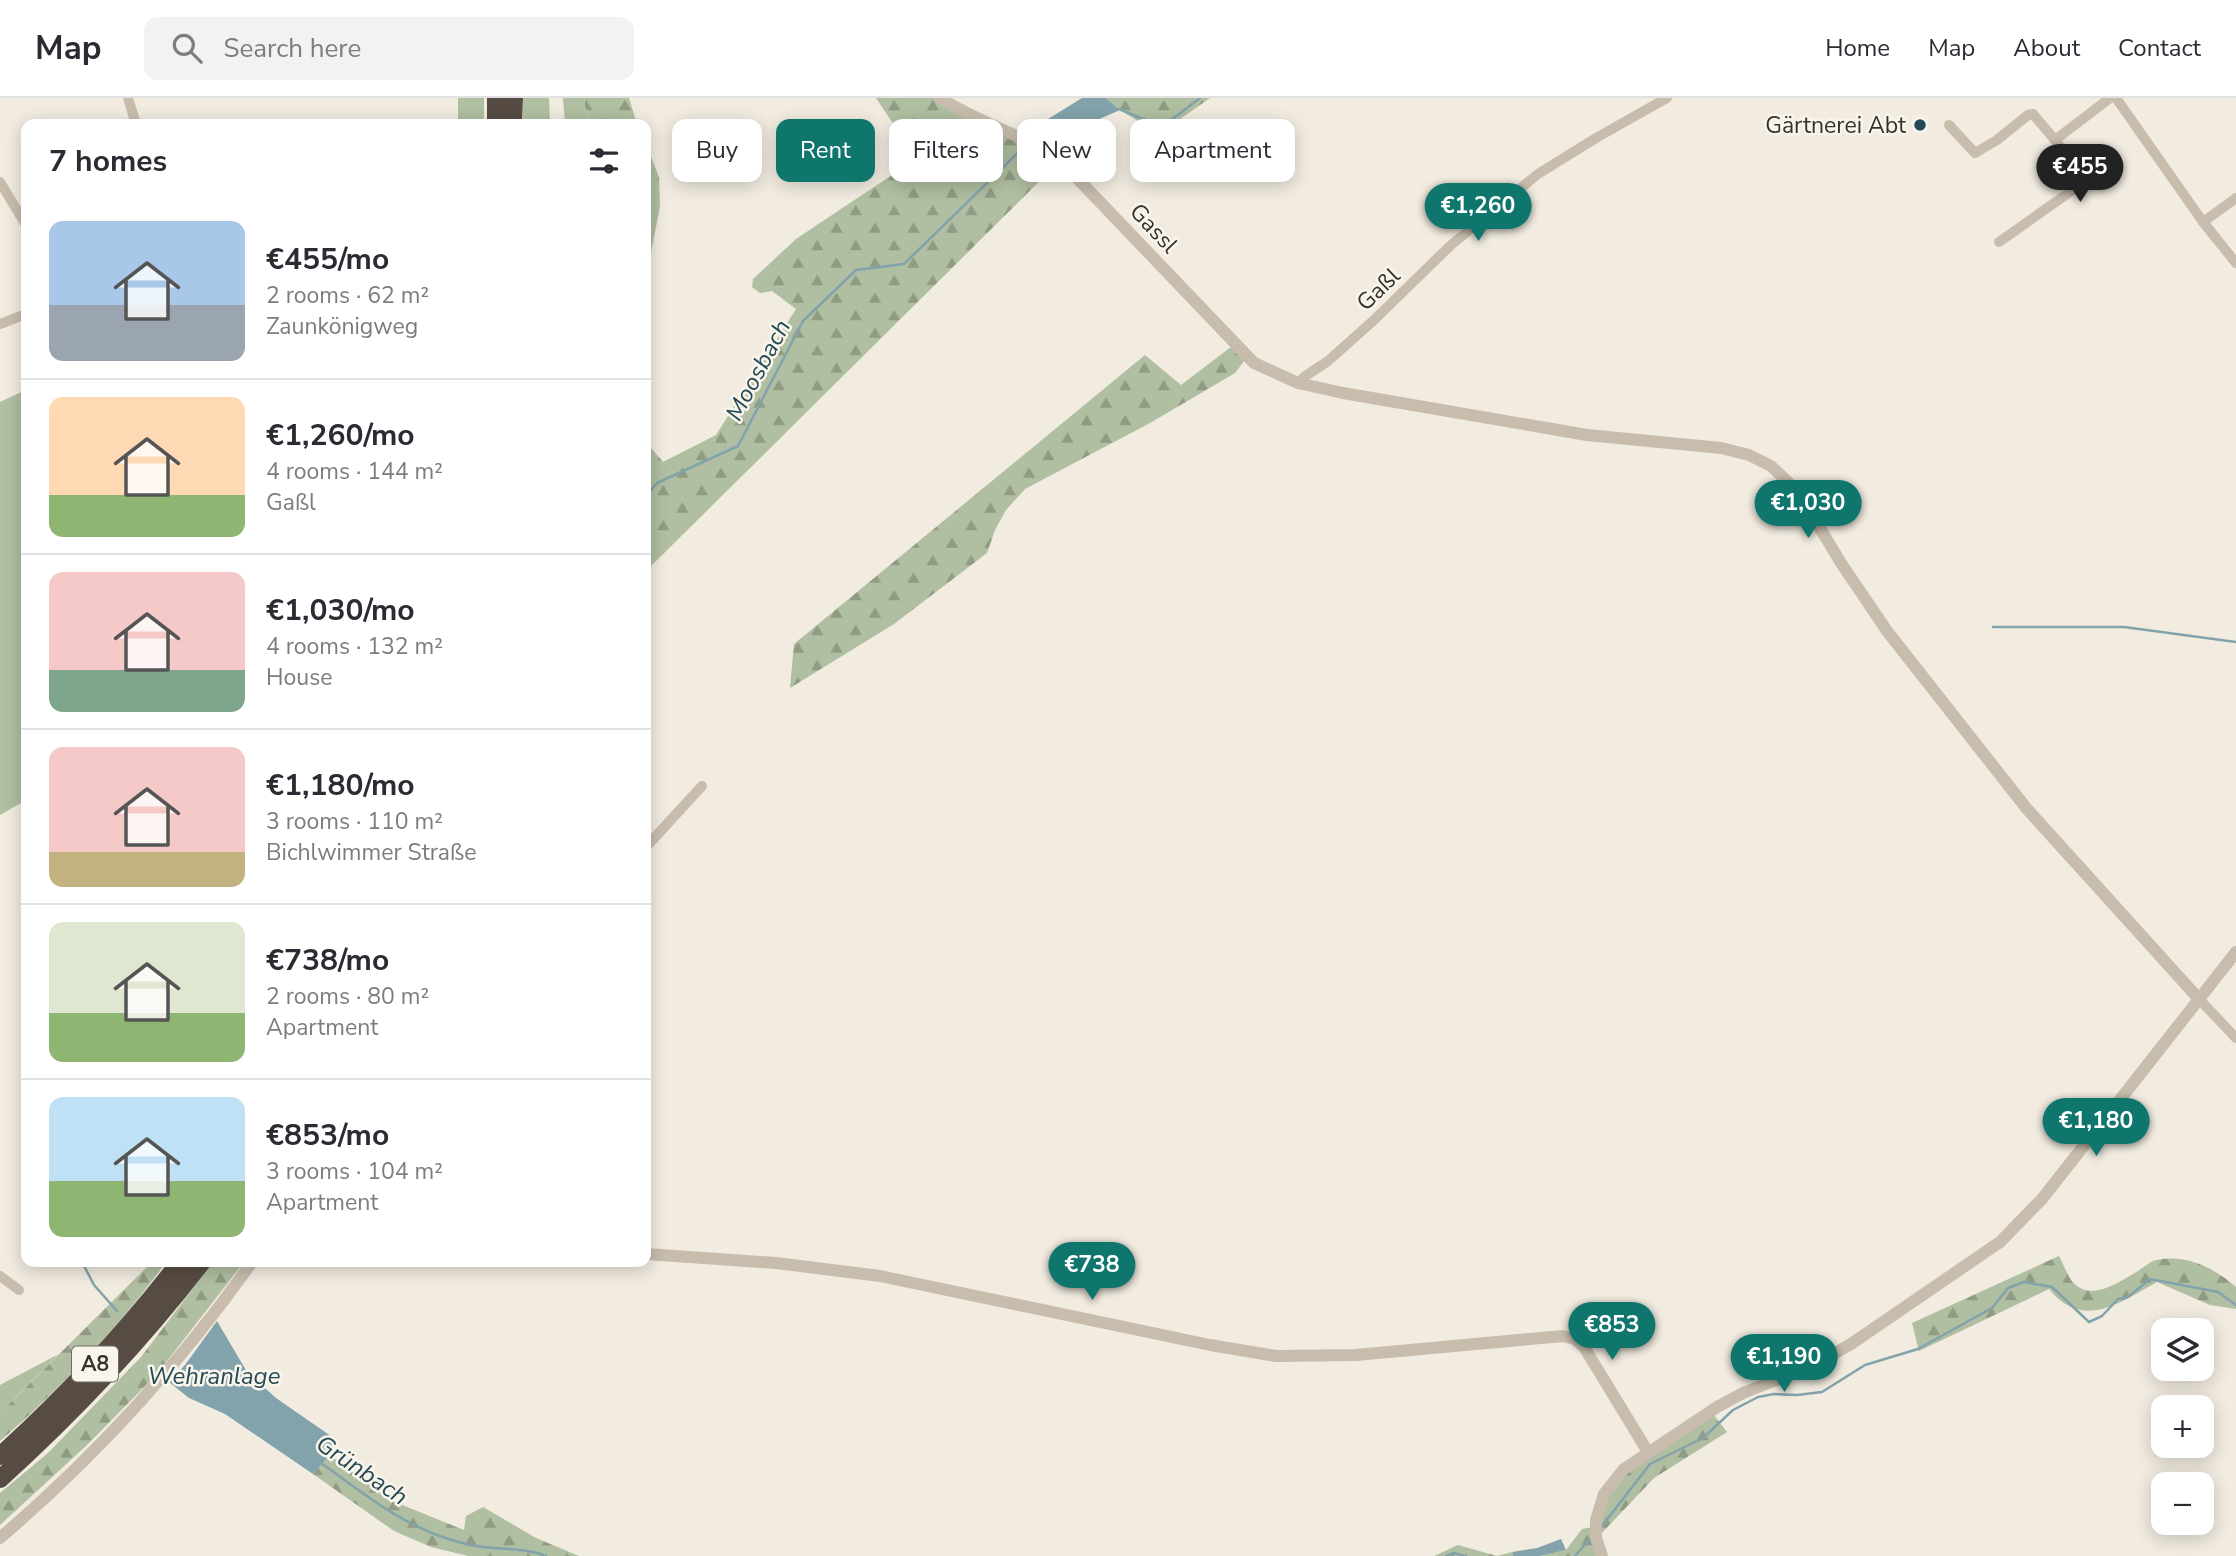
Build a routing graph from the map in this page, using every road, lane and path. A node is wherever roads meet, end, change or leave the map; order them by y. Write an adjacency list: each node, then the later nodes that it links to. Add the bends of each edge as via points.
1 (128, 98): 8 (street)
2 (496, 98): 9 (highway)
3 (514, 98): 10 (highway)
4 (940, 98): 21 (street, Gassl, via 1054,154 1254,363)
5 (1667, 98): 21 (street, Gaßl, via 1538,174 1451,245 1365,328)
6 (2110, 98): 12 (street)
7 (2116, 98): 16 (street)
8 (134, 119)
9 (496, 119)
10 (513, 119)
11 (1950, 125): 12 (street, via 1975,153 2033,114)
12 (2055, 140): 17 (street, via 2081,181)
13 (0, 183): 15 (street)
14 (2236, 198): 16 (street)
15 (21, 217)
16 (2203, 222): 18 (street)
17 (1999, 242)
18 (2236, 263)
19 (21, 316): 20 (street)
20 (0, 324)
21 (1298, 383): 25 (street, via 1587,435 1721,448 1771,466 1806,505 1887,631 2027,809)
22 (702, 786): 23 (street)
23 (651, 842)
24 (2236, 952): 25 (street)
25 (2199, 999): 26 (street); 33 (street, via 2042,1199 2000,1242 1851,1344 1814,1365 1743,1393)
26 (2236, 1038)
27 (651, 1254): 33 (street, via 880,1276 1276,1356 1337,1356 1570,1337 1584,1347)
28 (176, 1267): 34 (highway, A8, via 99,1359)
29 (198, 1267): 35 (highway, A8, via 113,1370)
30 (248, 1267): 36 (street, via 138,1406 70,1476)
31 (0, 1276): 32 (street)
32 (19, 1290)
33 (1648, 1452): 37 (street, via 1616,1477 1604,1494 1596,1520)
34 (0, 1456)
35 (0, 1479)
36 (0, 1538)
37 (1602, 1556)

